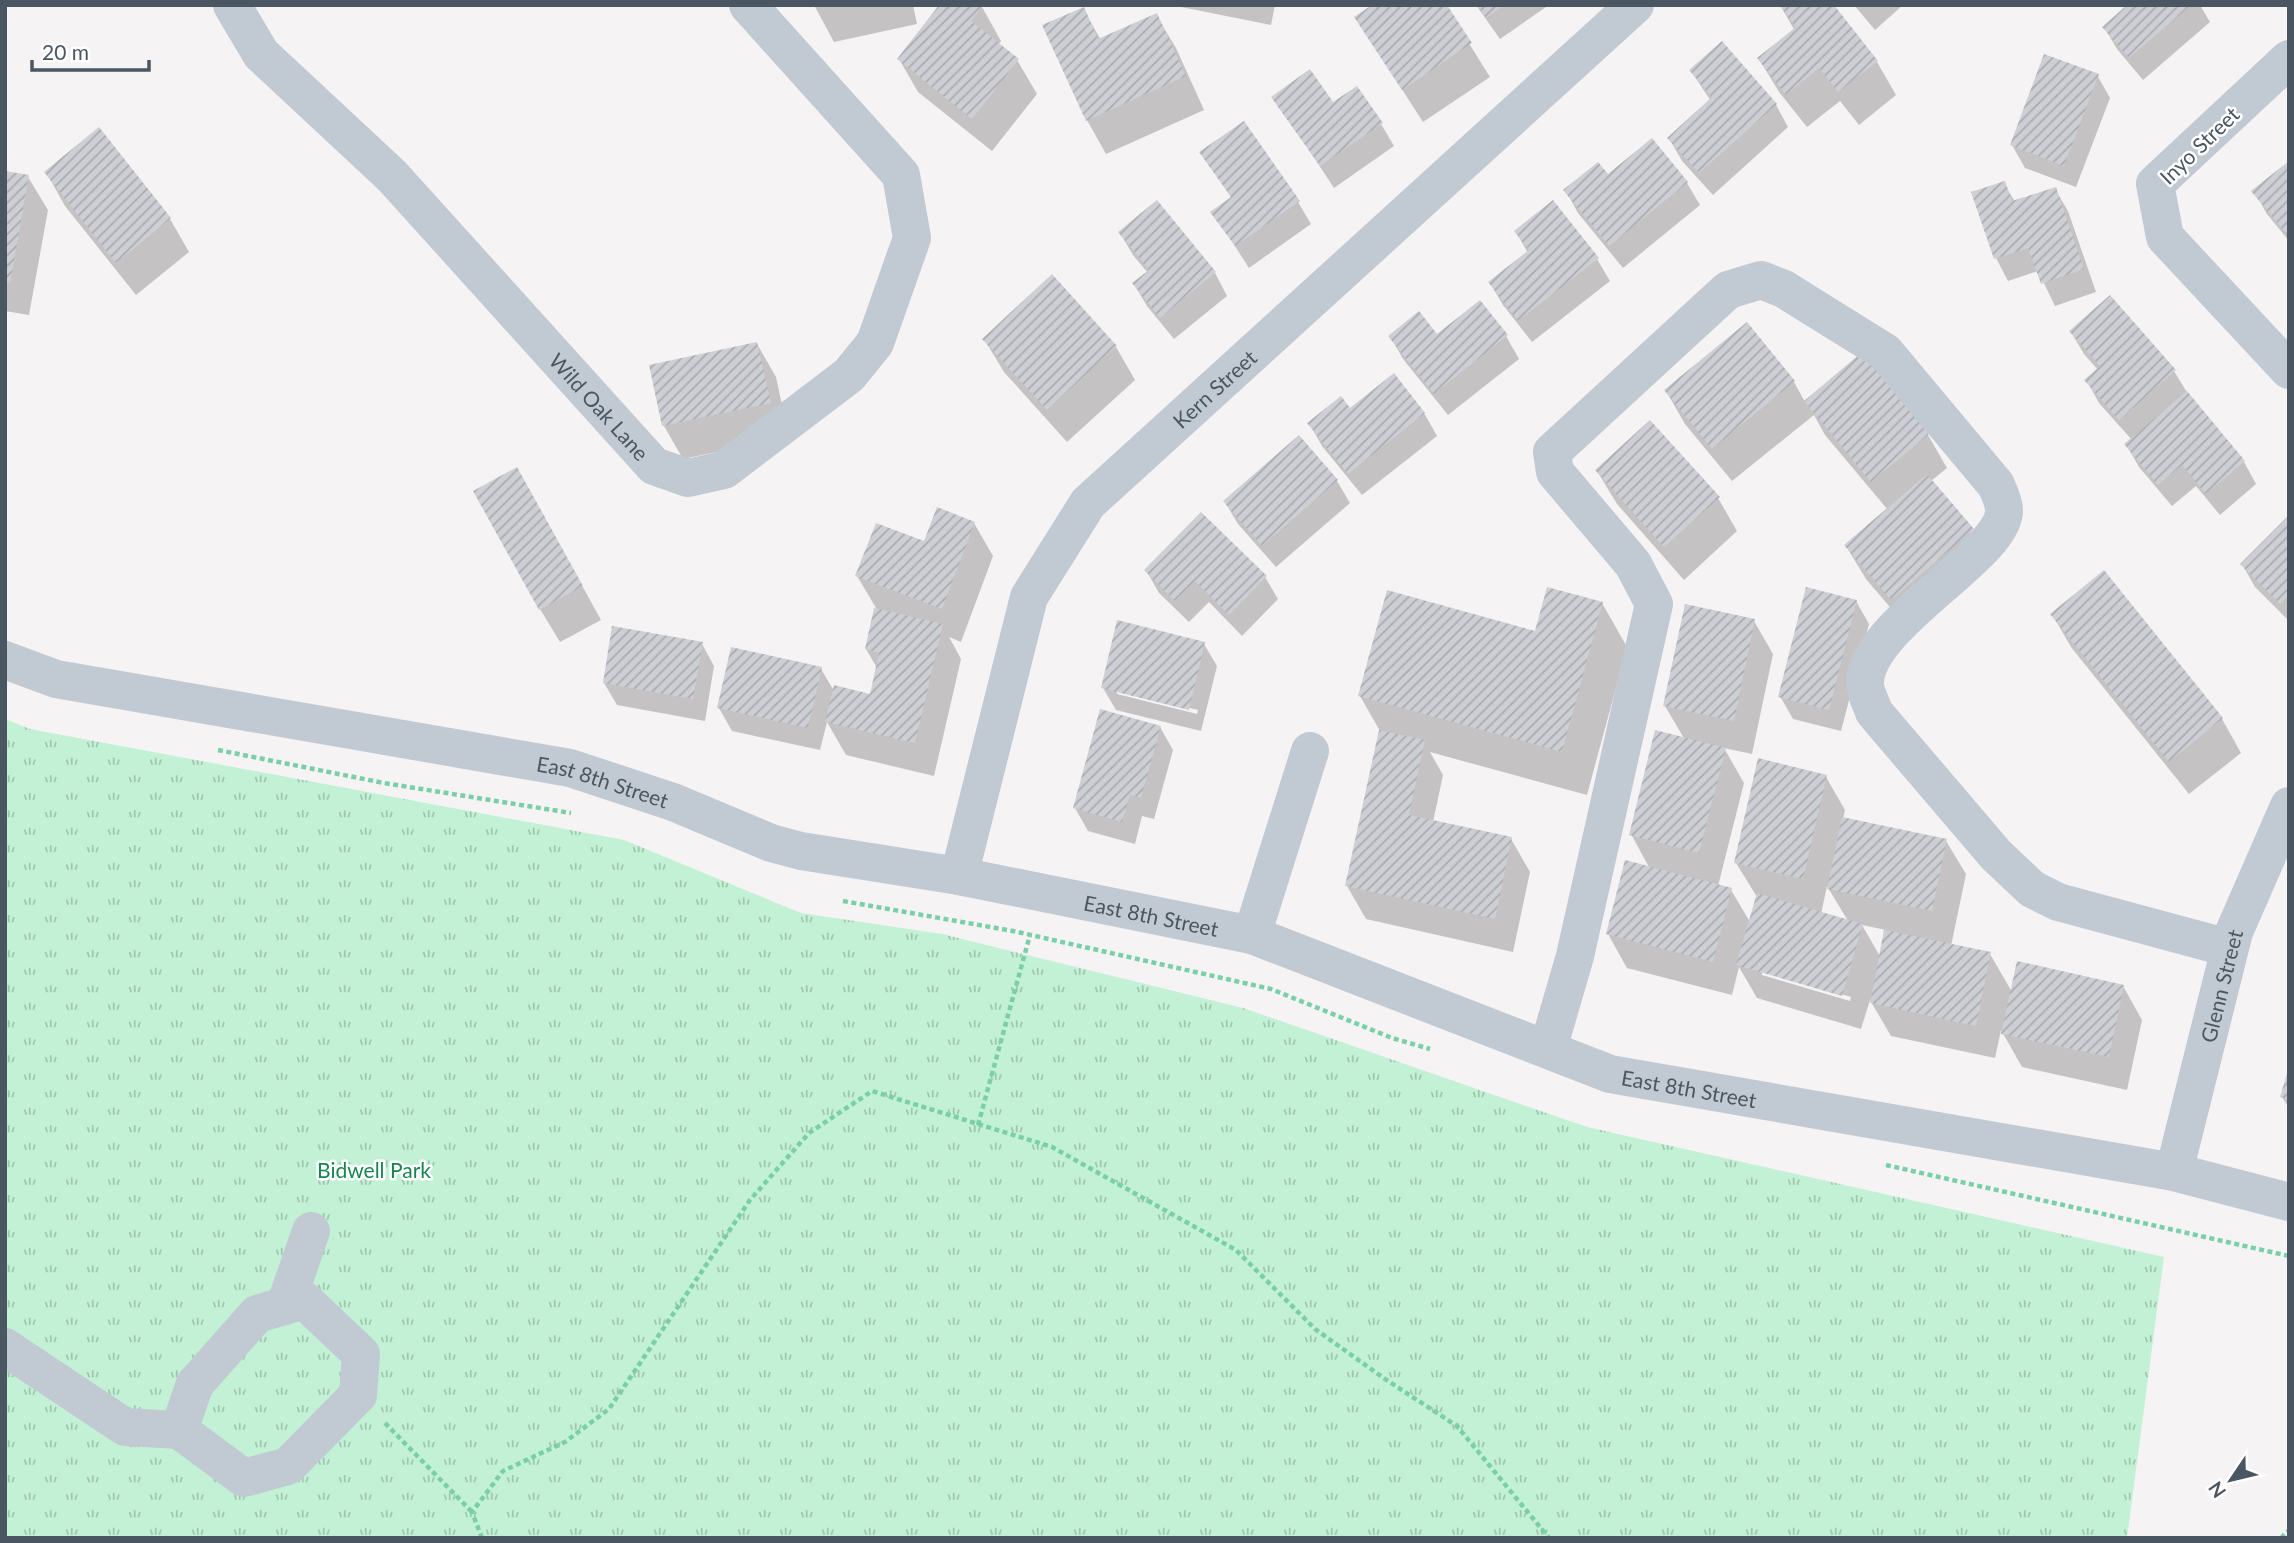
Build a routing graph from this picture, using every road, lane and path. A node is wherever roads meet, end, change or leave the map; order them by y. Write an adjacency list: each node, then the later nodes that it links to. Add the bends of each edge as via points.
1 (232, 5): 2 (street, Wild Oak Lane, via 261,54 392,176 654,466 688,478 724,470 849,375 875,343 912,238 901,175)
2 (748, 5)
3 (1635, 5): 11 (street, Kern Street, via 1088,503 1028,597)
4 (2289, 59): 5 (street, Inyo Street, via 2155,184 2165,237)
5 (2289, 370)
6 (5, 660): 11 (street, East 8th Street, via 56,679 570,768 673,802 771,843)
7 (207, 748): 10 (path, via 384,783)
8 (1310, 751): 14 (street)
9 (2289, 806): 15 (street, Glenn Street)
10 (582, 814)
11 (958, 876): 14 (street, East 8th Street)
12 (839, 900): 13 (path)
13 (1030, 935): 17 (path, via 1271,989); 18 (path)
14 (1252, 935): 16 (street, East 8th Street)
15 (2230, 948): 16 (street, via 2058,902 2032,889 1996,855 1874,712 1864,683 1870,660 1900,623 1998,533 2004,511 1996,485 1885,352 1761,279 1728,290 1552,452 1555,472 1633,565 1654,604 1575,956); 20 (street, Glenn Street)
16 (1548, 1049): 20 (street, East 8th Street, via 1610,1074)
17 (1432, 1050)
18 (978, 1125): 28 (path, via 872,1091 809,1133 750,1200 609,1409 565,1442 503,1471); 31 (path, via 1052,1147 1236,1250 1315,1329 1457,1426)
19 (1879, 1163): 23 (path)
20 (2174, 1171): 21 (street, East 8th Street)
21 (2289, 1202)
22 (311, 1231): 24 (street)
23 (2289, 1256)
24 (285, 1306): 26 (street, via 304,1300 362,1353); 27 (street, via 257,1314 195,1384)
25 (5, 1347): 27 (street, via 125,1427)
26 (358, 1395): 27 (street, via 288,1466 244,1478); 28 (path)
27 (179, 1430)
28 (472, 1512): 30 (path)
29 (2289, 1530): 32 (path)
30 (482, 1538)
31 (1549, 1538)
32 (2281, 1538)

